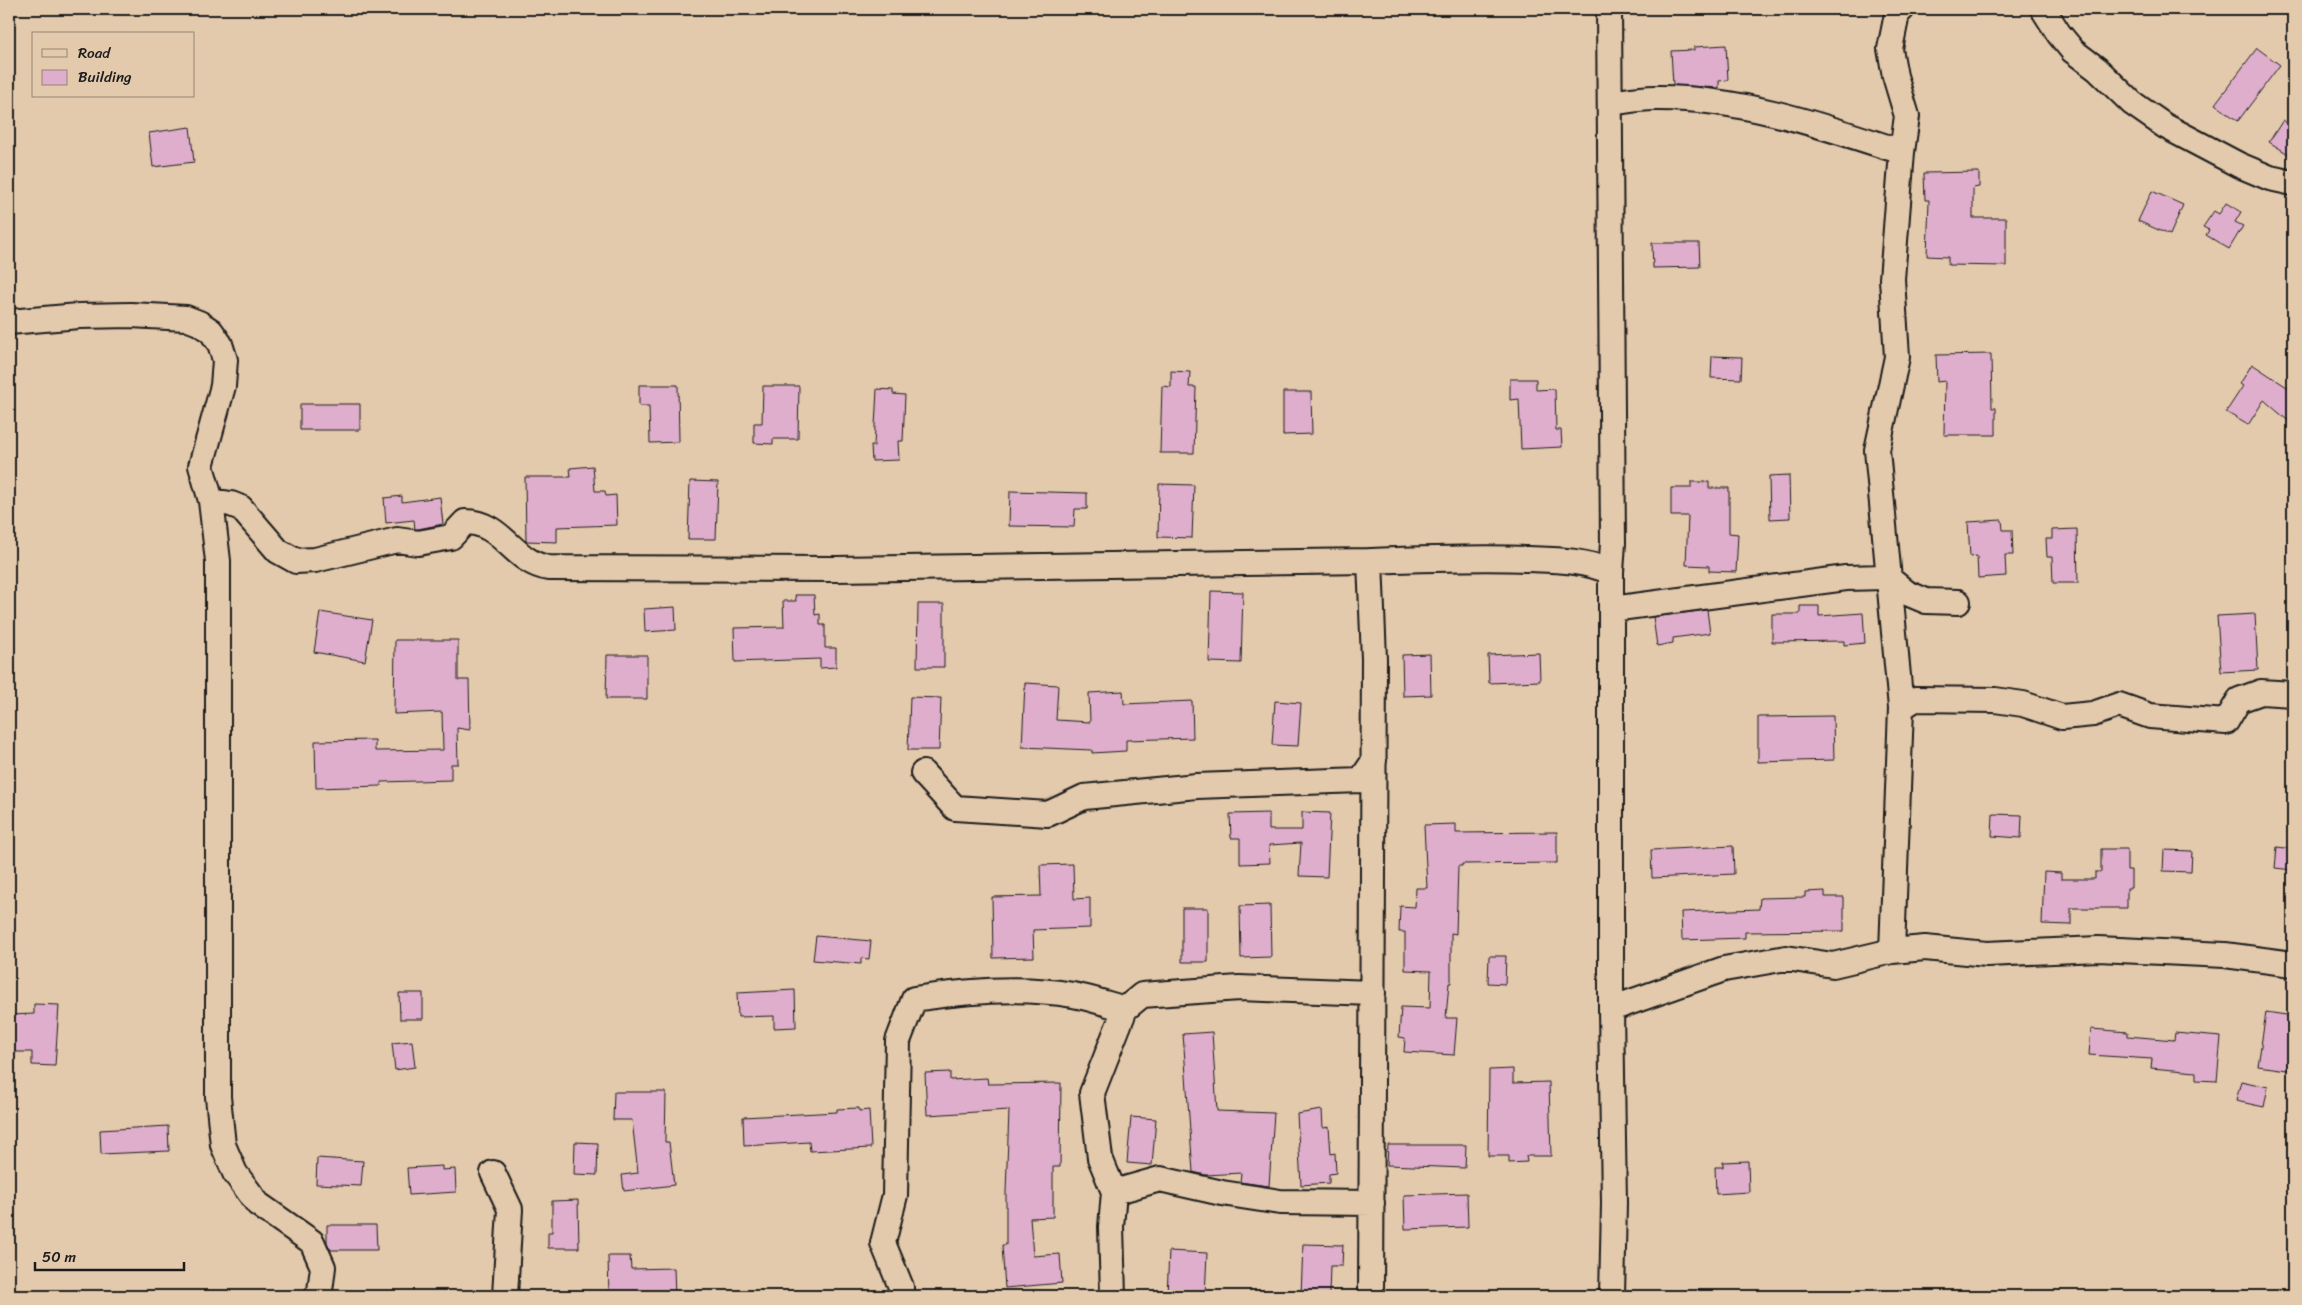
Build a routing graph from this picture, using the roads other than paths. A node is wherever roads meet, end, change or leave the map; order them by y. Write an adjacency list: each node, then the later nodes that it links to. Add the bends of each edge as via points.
1 (1609, 9): 4 (street)
2 (1902, 9): 5 (street, via 1897,14 1890,49 1907,116)
3 (2043, 9): 6 (street, via 2073,51 2132,103 2165,126 2238,165)
4 (1610, 103): 5 (street, via 1654,98 1727,103 1822,126); 10 (street)
5 (1902, 152): 11 (street, via 1892,279 1897,357 1877,450)
6 (2293, 184)
7 (9, 322): 8 (street, via 131,315 186,318 211,331 225,360 224,386 201,466)
8 (211, 501): 9 (street, via 241,508 278,551 296,561 315,560 397,540 418,543 450,537 465,522 476,522 488,526 537,566 549,568 836,569); 26 (street, via 218,561 218,1097 223,1145 235,1173 258,1204 312,1242 322,1267)
9 (1370, 561): 10 (street, via 1566,560 1597,565); 16 (street)
10 (1611, 572): 13 (street)
11 (1888, 579): 12 (street, via 1926,601); 13 (street, via 1846,578); 15 (street)
12 (1958, 602)
13 (1612, 609): 22 (street)
14 (2293, 694): 15 (street, via 2261,692 2239,700 2226,722 2150,716 2119,705 2093,714 2062,717 2023,704 1995,700 1915,699)
15 (1901, 708): 18 (street)
16 (1374, 761): 17 (street, via 1361,780 1197,786 1084,797 1048,814 956,808); 20 (street)
17 (923, 773)
18 (1892, 951): 19 (street, via 1925,948 1987,954 2098,949 2225,955); 22 (street, via 1833,965 1786,958 1724,969)
19 (2293, 964)
20 (1373, 993): 21 (street, via 1239,988 1142,995); 25 (street)
21 (1125, 1009): 24 (street, via 1092,1093 1100,1158); 28 (street, via 1072,995 1017,991 954,992 914,999 898,1041 895,1195 883,1243 901,1287)
22 (1611, 1009): 31 (street)
23 (493, 1173): 27 (street, via 510,1209)
24 (1114, 1192): 25 (street, via 1160,1179 1222,1194 1280,1202); 29 (street, via 1111,1227)
25 (1372, 1204): 30 (street)
26 (317, 1296)
27 (505, 1296)
28 (901, 1296)
29 (1113, 1296)
30 (1371, 1296)
31 (1612, 1296)

